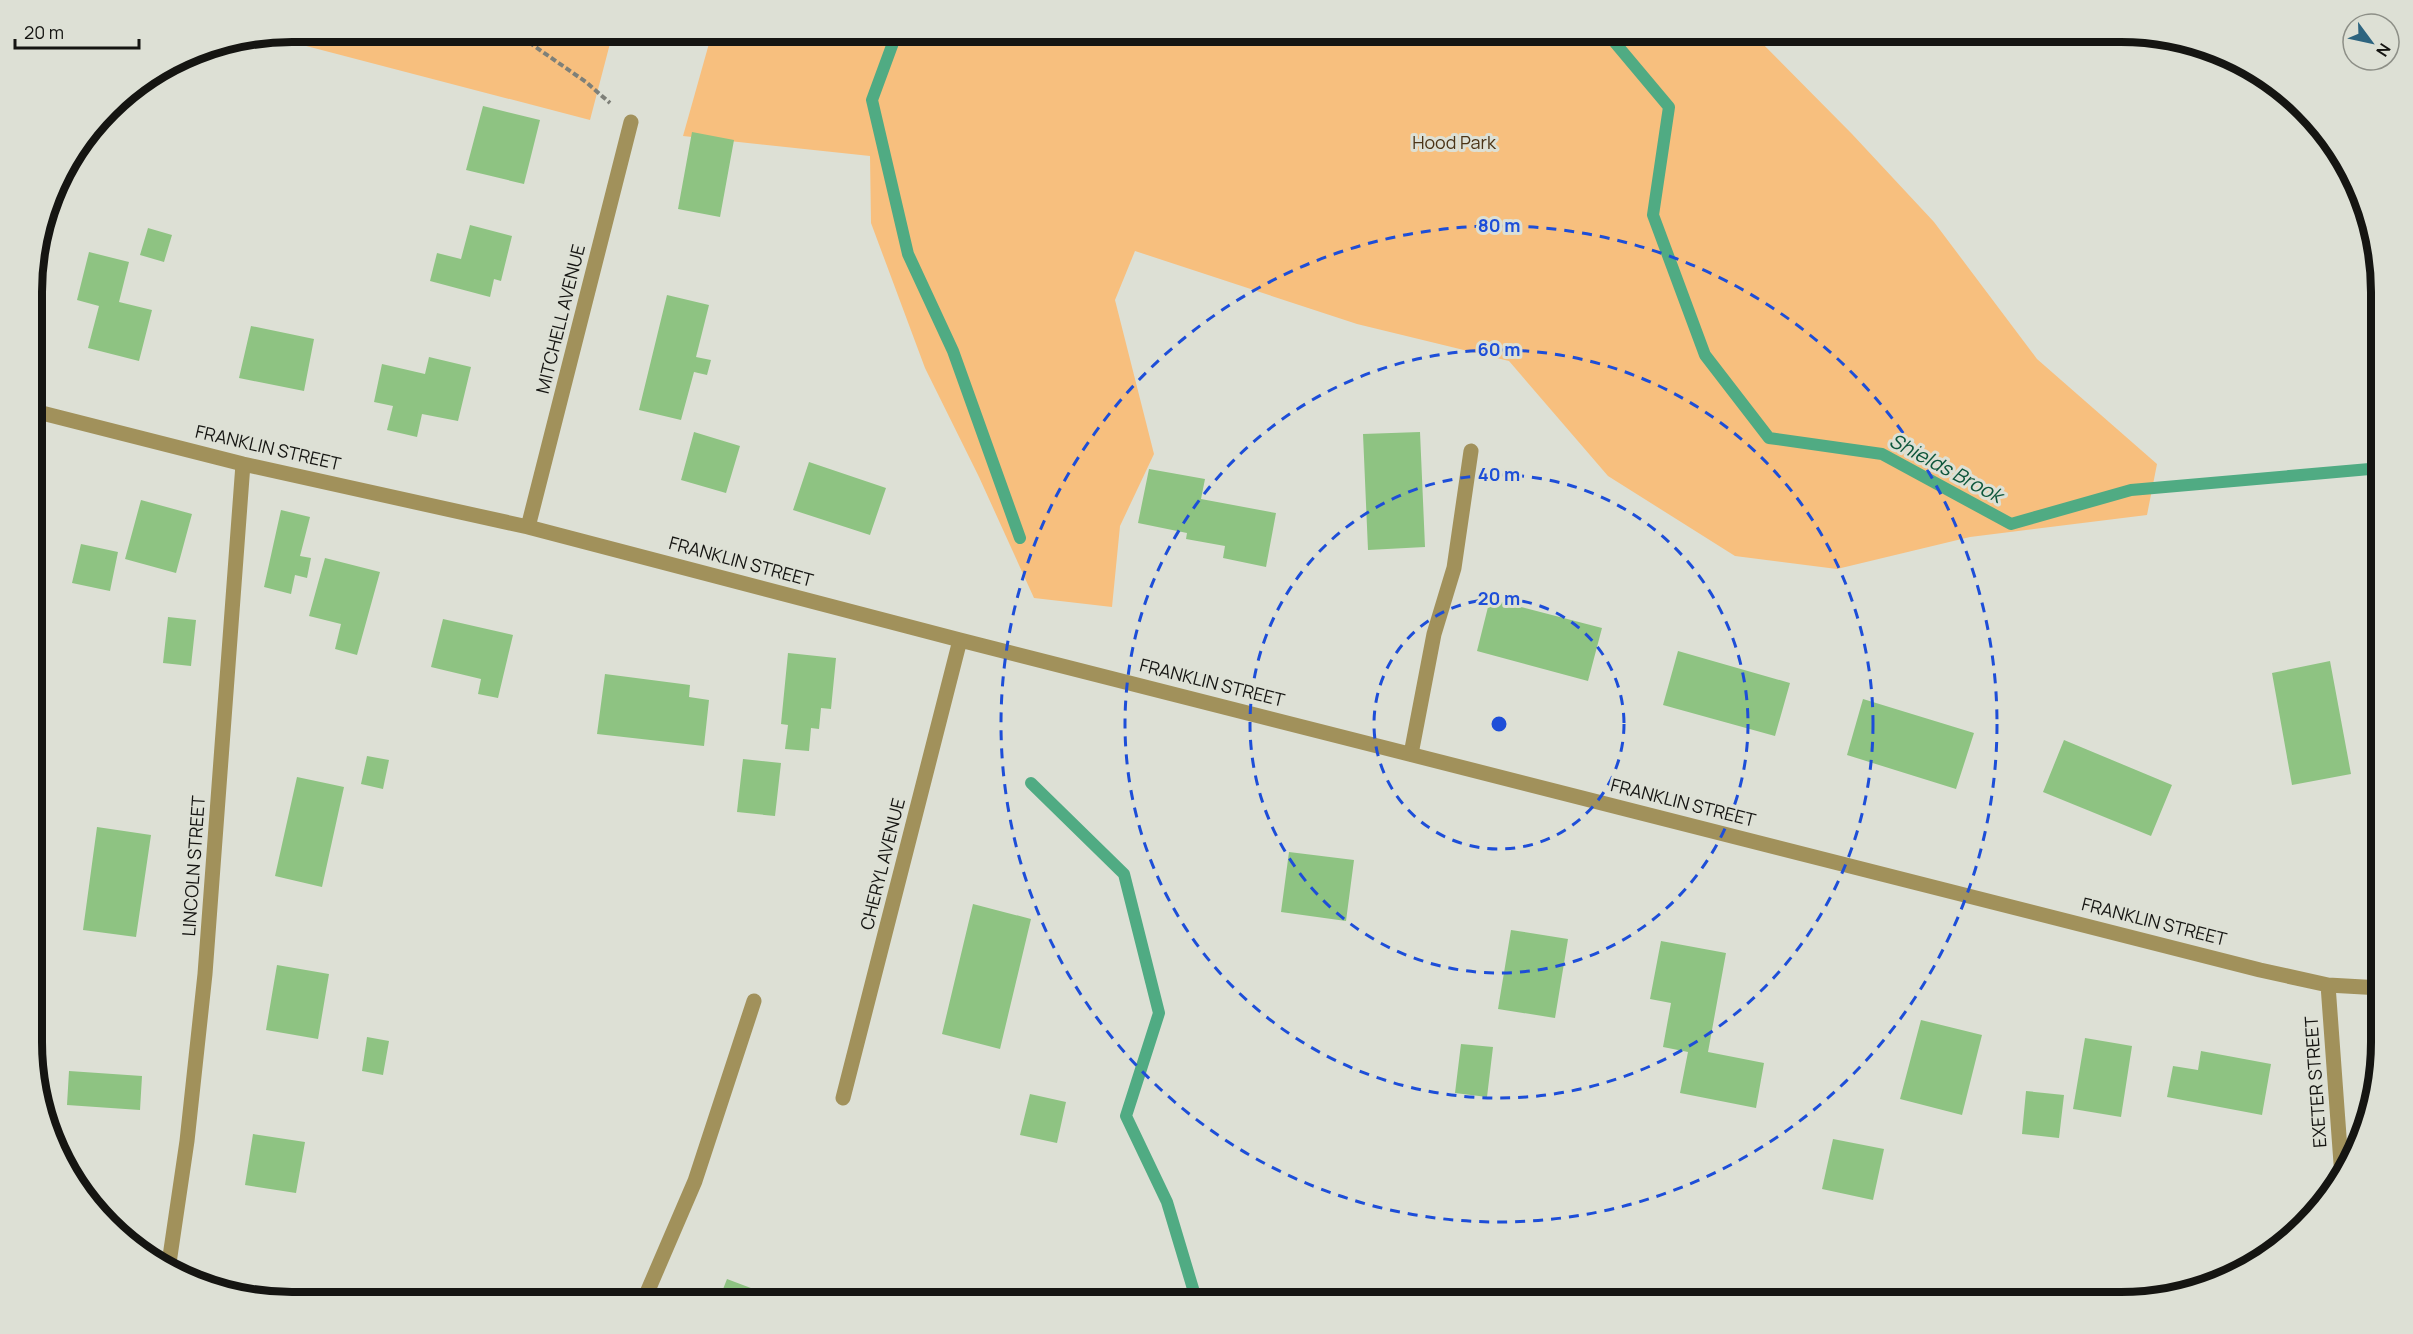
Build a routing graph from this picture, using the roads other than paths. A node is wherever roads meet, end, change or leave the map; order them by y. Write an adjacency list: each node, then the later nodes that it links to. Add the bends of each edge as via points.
1 (631, 122): 5 (street, MITCHELL AVENUE)
2 (42, 413): 4 (street, FRANKLIN STREET)
3 (1472, 451): 7 (street, via 1454,568 1434,634)
4 (243, 464): 5 (street, FRANKLIN STREET); 13 (street, LINCOLN STREET, via 206,974)
5 (528, 527): 6 (street, FRANKLIN STREET)
6 (960, 640): 7 (street, FRANKLIN STREET); 11 (street, CHERYL AVENUE)
7 (1411, 754): 8 (street, FRANKLIN STREET)
8 (2328, 985): 9 (street, FRANKLIN STREET); 12 (street, EXETER STREET)
9 (2371, 987)
10 (754, 1001): 14 (street, via 695,1181)
11 (843, 1098)
12 (2341, 1161)
13 (169, 1260)
14 (647, 1292)

